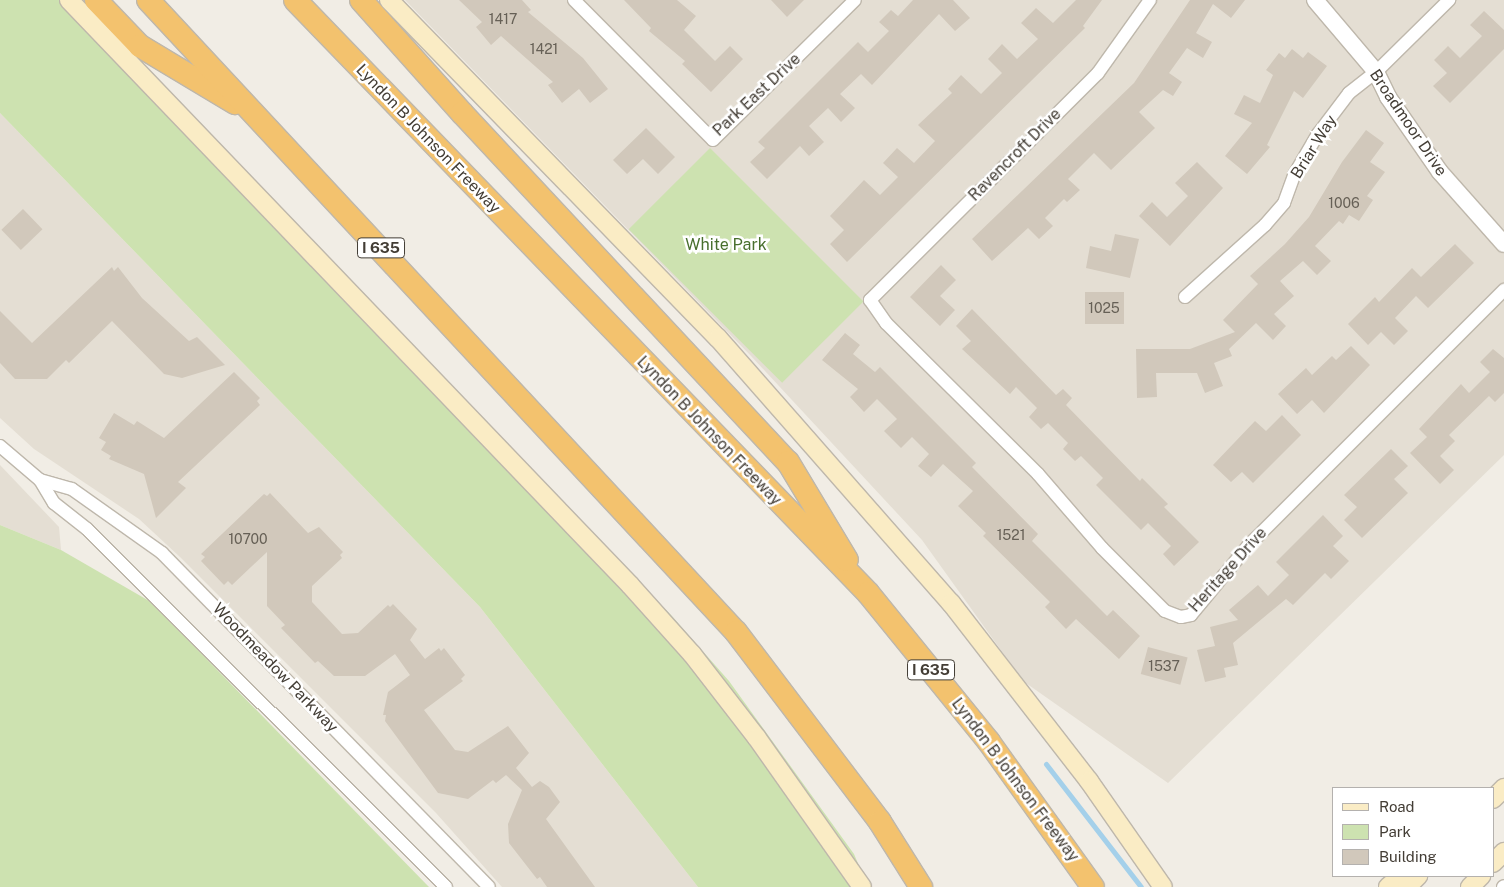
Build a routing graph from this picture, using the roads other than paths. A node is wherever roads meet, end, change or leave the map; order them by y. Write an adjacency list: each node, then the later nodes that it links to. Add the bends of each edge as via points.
1 (69, 0): 30 (main road, via 630,585 692,654 757,738)
2 (96, 0): 13 (highway, via 140,46)
3 (148, 0): 13 (highway, I 635)
4 (295, 0): 20 (highway, Lyndon B Johnson Freeway / I 635)
5 (361, 0): 20 (highway, via 455,106 788,462)
6 (388, 0): 33 (main road, via 718,338 944,596 1089,781)
7 (574, 0): 8 (street, Park East Drive, via 713,140)
8 (855, 0)
9 (1150, 0): 17 (street, Ravencroft Drive, via 1098,73)
10 (1315, 0): 12 (street, Broadmoor Drive)
11 (1449, 0): 12 (street, Briar Way)
12 (1376, 72): 14 (street, Broadmoor Drive, via 1388,97 1440,172); 16 (street, Briar Way, via 1349,93 1318,134 1294,175 1284,203 1265,225)
13 (258, 117): 31 (highway, I 635, via 736,632 880,822)
14 (1504, 244)
15 (1504, 290): 17 (street, Heritage Drive, via 1249,546 1191,615 1181,617 1165,611 1102,548 1038,474 886,322)
16 (1185, 297)
17 (870, 300)
18 (0, 446): 19 (street, Woodmeadow Parkway)
19 (40, 480): 28 (street, Woodmeadow Parkway, via 54,503 87,529); 29 (street, Woodmeadow Parkway, via 72,489 162,553)
20 (868, 593): 32 (highway, Lyndon B Johnson Freeway / I 635, via 989,742)
21 (1504, 788): 22 (main road)
22 (1494, 798)
23 (1504, 852): 24 (main road)
24 (1494, 863)
25 (1400, 877): 34 (main road)
26 (1417, 877): 35 (main road)
27 (1480, 877): 36 (main road)
28 (446, 887)
29 (489, 887)
30 (862, 887)
31 (921, 887)
32 (1093, 887)
33 (1163, 887)
34 (1388, 887)
35 (1407, 887)
36 (1470, 887)

